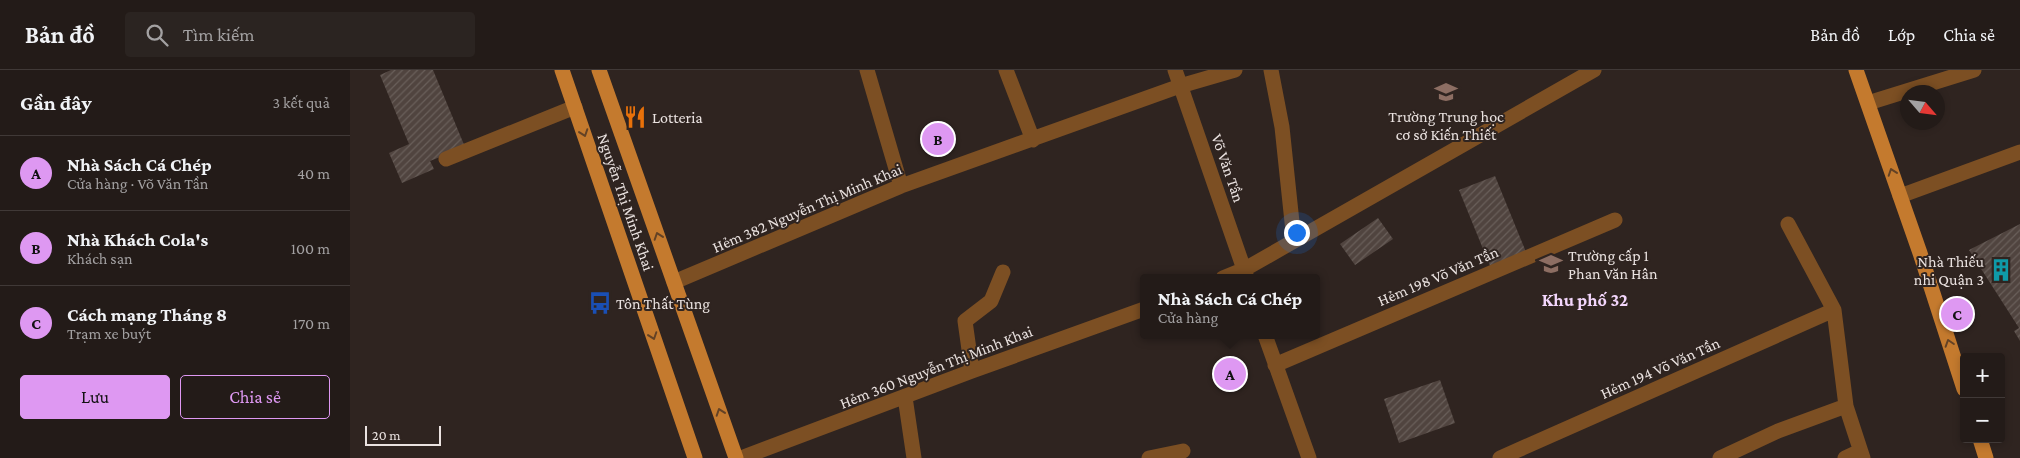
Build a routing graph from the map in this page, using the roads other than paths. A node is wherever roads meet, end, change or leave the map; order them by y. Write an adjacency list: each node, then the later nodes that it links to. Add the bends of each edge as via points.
1 (562, 70): 13 (main road, Nguyễn Thị Minh Khai)
2 (599, 70): 24 (main road, Nguyễn Thị Minh Khai, one-way to 2)
3 (867, 70): 17 (street)
4 (1006, 70): 14 (street)
5 (1175, 70): 11 (street, Võ Văn Tần)
6 (1235, 70): 11 (street, Hẻm 382 Nguyễn Thị Minh Khai)
7 (1271, 70): 21 (street, via 1282,127)
8 (1594, 70): 21 (street)
9 (1856, 70): 12 (main road)
10 (1974, 70): 12 (street)
11 (1180, 86): 14 (street, Hẻm 382 Nguyễn Thị Minh Khai); 23 (street, Võ Văn Tần)
12 (1868, 103): 18 (main road, one-way to 12)
13 (575, 108): 16 (street); 36 (main road, Nguyễn Thị Minh Khai, one-way to 36)
14 (1033, 140): 17 (street, Hẻm 382 Nguyễn Thị Minh Khai)
15 (2020, 152): 18 (street)
16 (446, 159)
17 (901, 186): 24 (street, Hẻm 382 Nguyễn Thị Minh Khai)
18 (1900, 196): 30 (main road, one-way to 18)
19 (1615, 220): 28 (street, Hẻm 198 Võ Văn Tần)
20 (1788, 224): 26 (street)
21 (1294, 241): 23 (street)
22 (1003, 272): 29 (street, via 991,301 965,321)
23 (1246, 274)
24 (674, 282): 37 (main road, Nguyễn Thị Minh Khai, one-way to 24)
25 (1140, 310): 29 (street, Hẻm 360 Nguyễn Thị Minh Khai)
26 (1834, 310): 32 (street); 42 (street, Hẻm 194 Võ Văn Tần)
27 (1266, 339): 28 (street)
28 (1275, 365): 41 (street)
29 (972, 371): 31 (street, Hẻm 360 Nguyễn Thị Minh Khai)
30 (1960, 378)
31 (905, 397): 38 (street, Hẻm 360 Nguyễn Thị Minh Khai); 39 (street)
32 (1846, 406): 35 (street); 43 (street, via 1778,431)
33 (1981, 443): 45 (main road)
34 (1183, 452): 40 (street)
35 (1861, 455): 44 (street)
36 (695, 458)
37 (736, 458)
38 (741, 458)
39 (914, 458)
40 (1149, 458)
41 (1309, 458)
42 (1500, 458)
43 (1720, 458)
44 (1845, 458)
45 (1986, 458)

